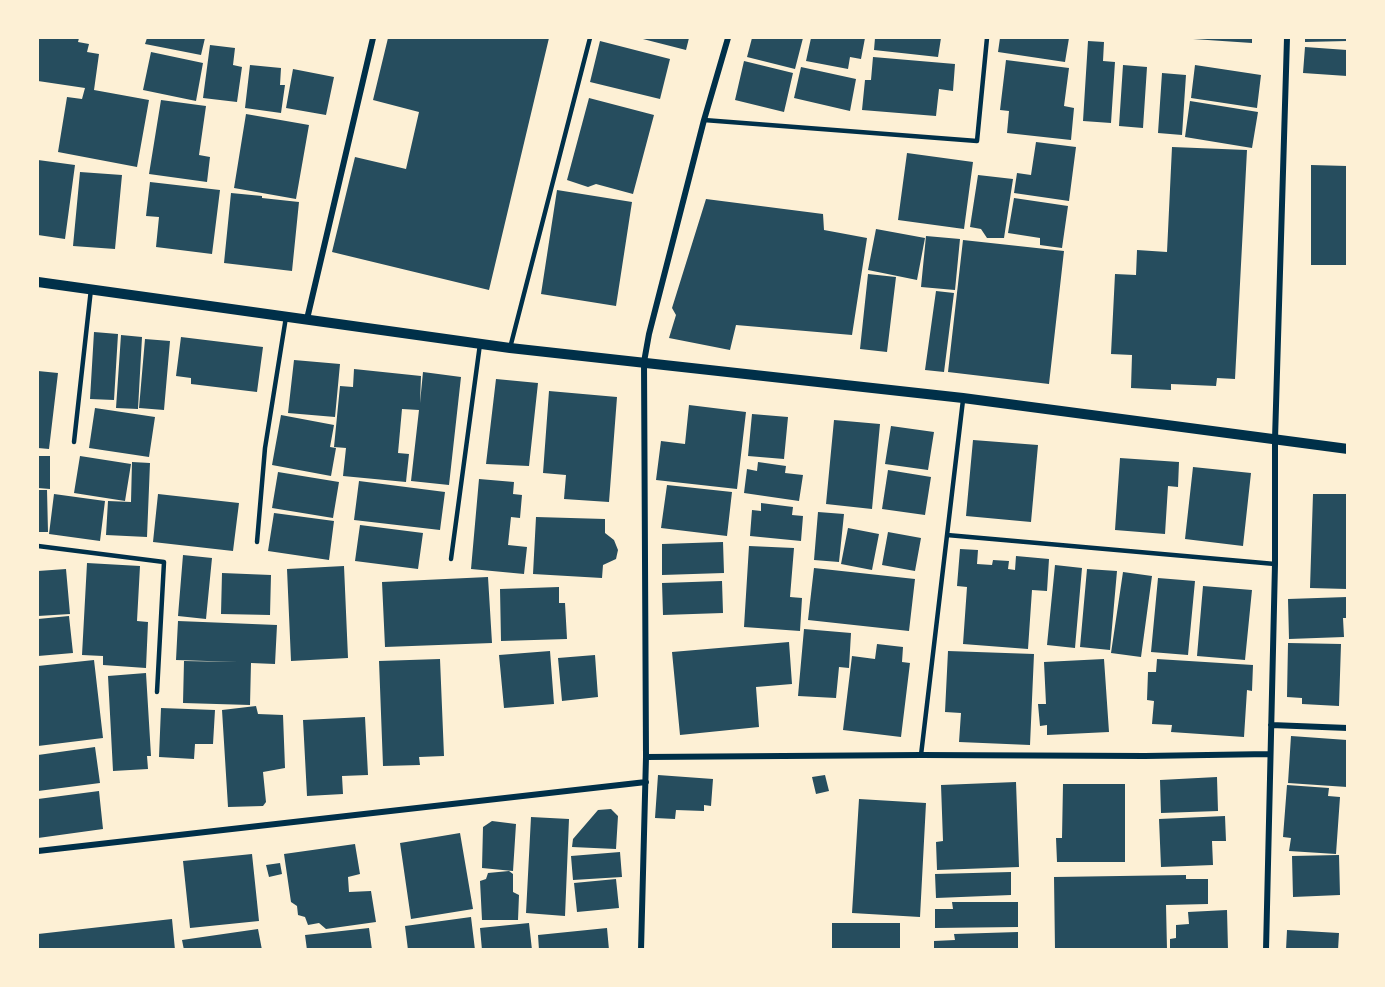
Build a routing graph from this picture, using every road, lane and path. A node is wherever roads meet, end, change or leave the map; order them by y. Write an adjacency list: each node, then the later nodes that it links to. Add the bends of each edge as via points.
1 (373, 38): 10 (street)
2 (590, 38): 12 (lane)
3 (728, 38): 6 (street)
4 (987, 38): 6 (lane, via 977,141)
5 (1287, 38): 15 (street)
6 (704, 120): 13 (street)
7 (38, 282): 8 (street)
8 (91, 289): 9 (street); 16 (lane)
9 (286, 317): 10 (street); 19 (lane, via 265,447)
10 (307, 319): 11 (street)
11 (480, 344): 12 (street); 21 (lane)
12 (510, 348): 13 (street)
13 (645, 362): 14 (street); 28 (street)
14 (963, 398): 15 (street); 18 (lane)
15 (1275, 439): 17 (street); 22 (street)
16 (74, 442)
17 (1347, 449)
18 (946, 536): 22 (lane); 27 (lane)
19 (257, 542)
20 (38, 546): 23 (lane, via 164,562)
21 (451, 559)
22 (1275, 564): 24 (street)
23 (157, 692)
24 (1271, 725): 25 (street); 26 (street)
25 (1347, 728)
26 (1270, 754): 27 (street); 32 (street)
27 (921, 755): 28 (street)
28 (646, 757): 29 (street)
29 (646, 782): 30 (street); 31 (street)
30 (38, 851)
31 (641, 950)
32 (1266, 950)

